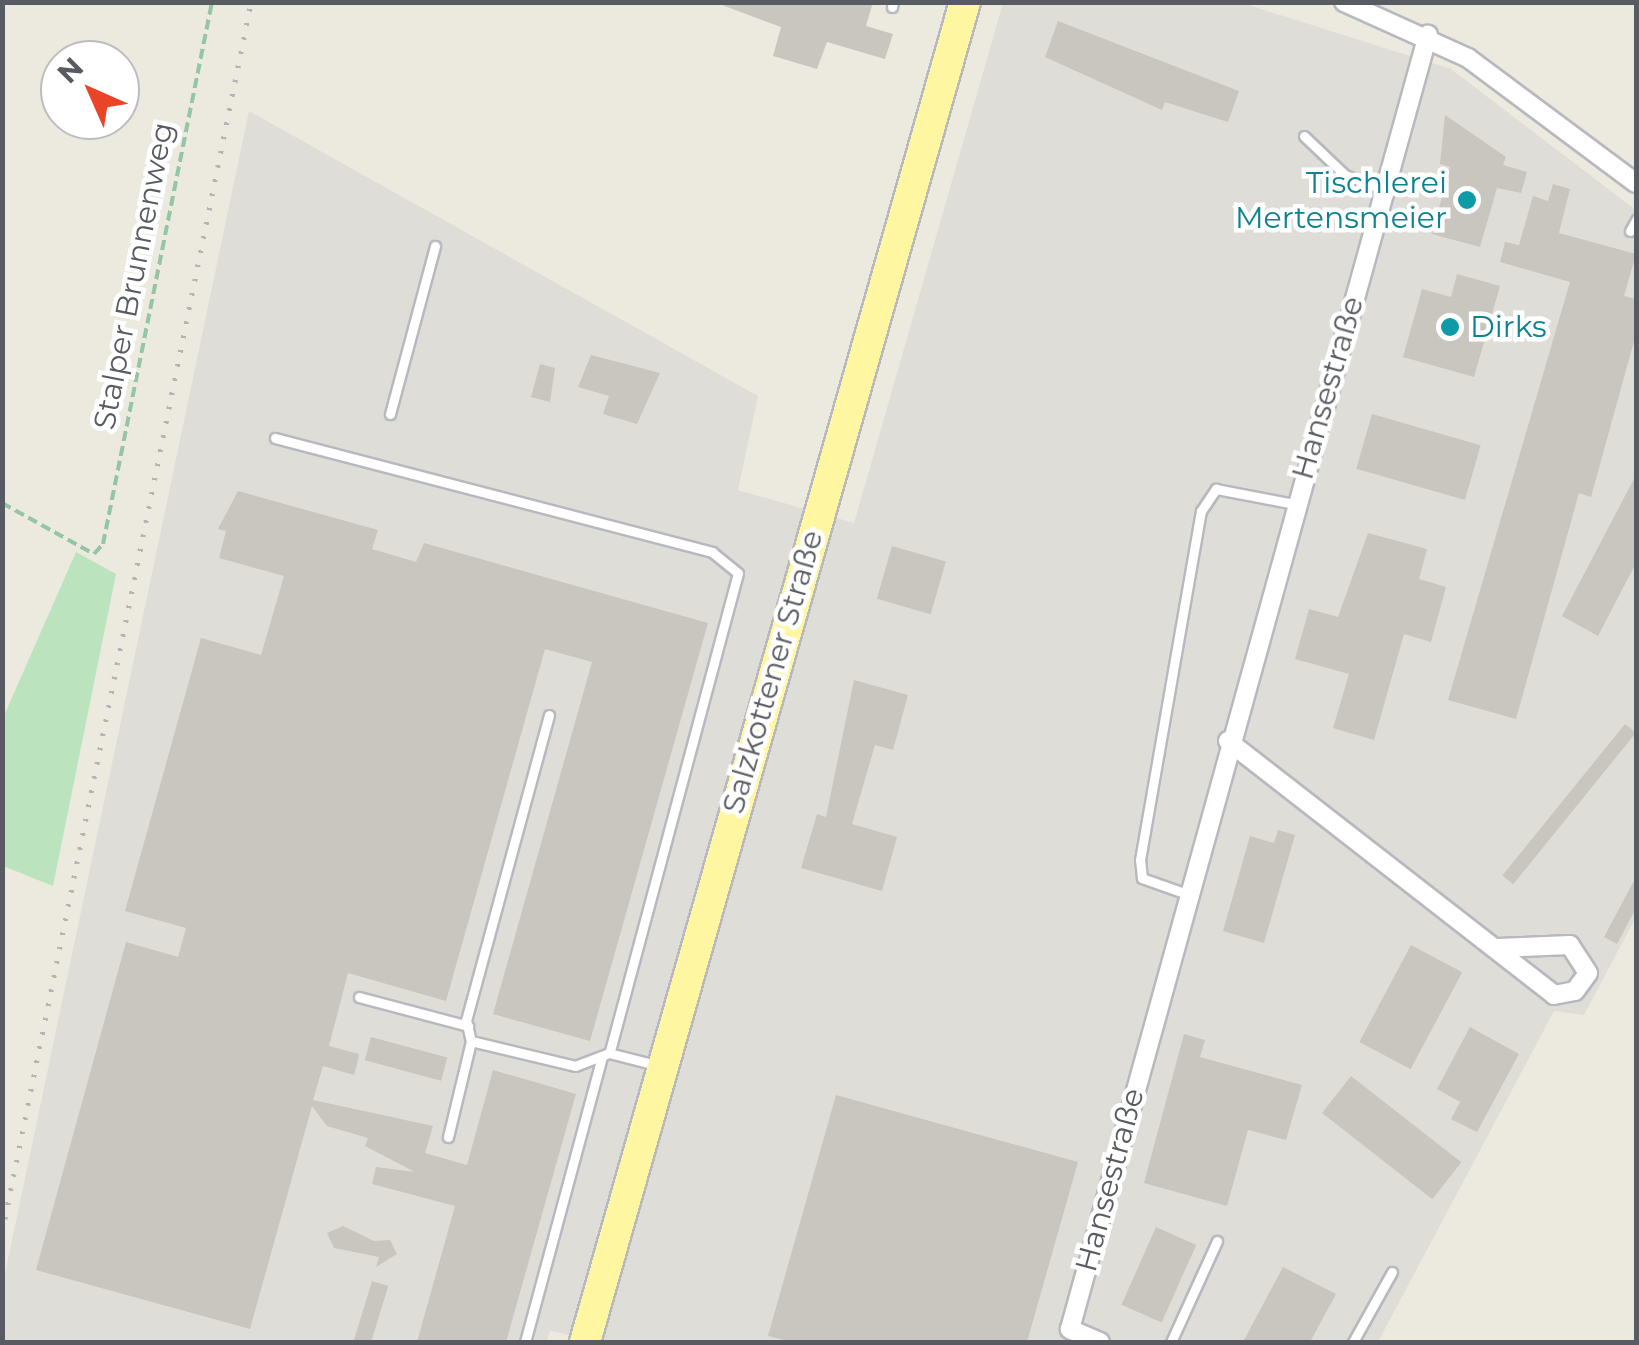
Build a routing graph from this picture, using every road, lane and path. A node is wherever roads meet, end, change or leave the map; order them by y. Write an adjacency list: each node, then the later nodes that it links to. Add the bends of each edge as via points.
1 (212, 2): 13 (path, Stalper Brunnenweg, via 104,544 94,554)
2 (965, 2): 23 (main road, Salzkottener Straße)
3 (1344, 2): 4 (street)
4 (1428, 35): 6 (street); 7 (street, Hansestraße)
5 (1304, 136): 7 (lane, via 1344,175)
6 (1636, 183)
7 (1384, 190): 14 (street, Hansestraße)
8 (1636, 220): 9 (lane)
9 (1630, 232)
10 (435, 246): 11 (lane)
11 (390, 414)
12 (276, 438): 22 (lane, via 712,552 738,573)
13 (2, 503)
14 (1295, 504): 16 (street, Hansestraße); 17 (lane, via 1216,489 1200,511 1140,860 1142,878)
15 (549, 715): 20 (lane)
16 (1228, 741): 17 (street, Hansestraße); 18 (street)
17 (1187, 894): 29 (street, Hansestraße, via 1070,1328)
18 (1498, 948): 18 (street, via 1554,995 1575,991 1588,973 1570,946)
19 (359, 997): 20 (lane)
20 (468, 1026): 21 (lane)
21 (472, 1041): 22 (lane, via 575,1066); 24 (lane)
22 (606, 1054): 23 (lane); 27 (lane)
23 (662, 1067): 28 (main road, Salzkottener Straße)
24 (448, 1137)
25 (1217, 1242): 30 (lane)
26 (1392, 1272): 31 (lane)
27 (526, 1342)
28 (585, 1342)
29 (1100, 1342)
30 (1171, 1342)
31 (1353, 1342)

